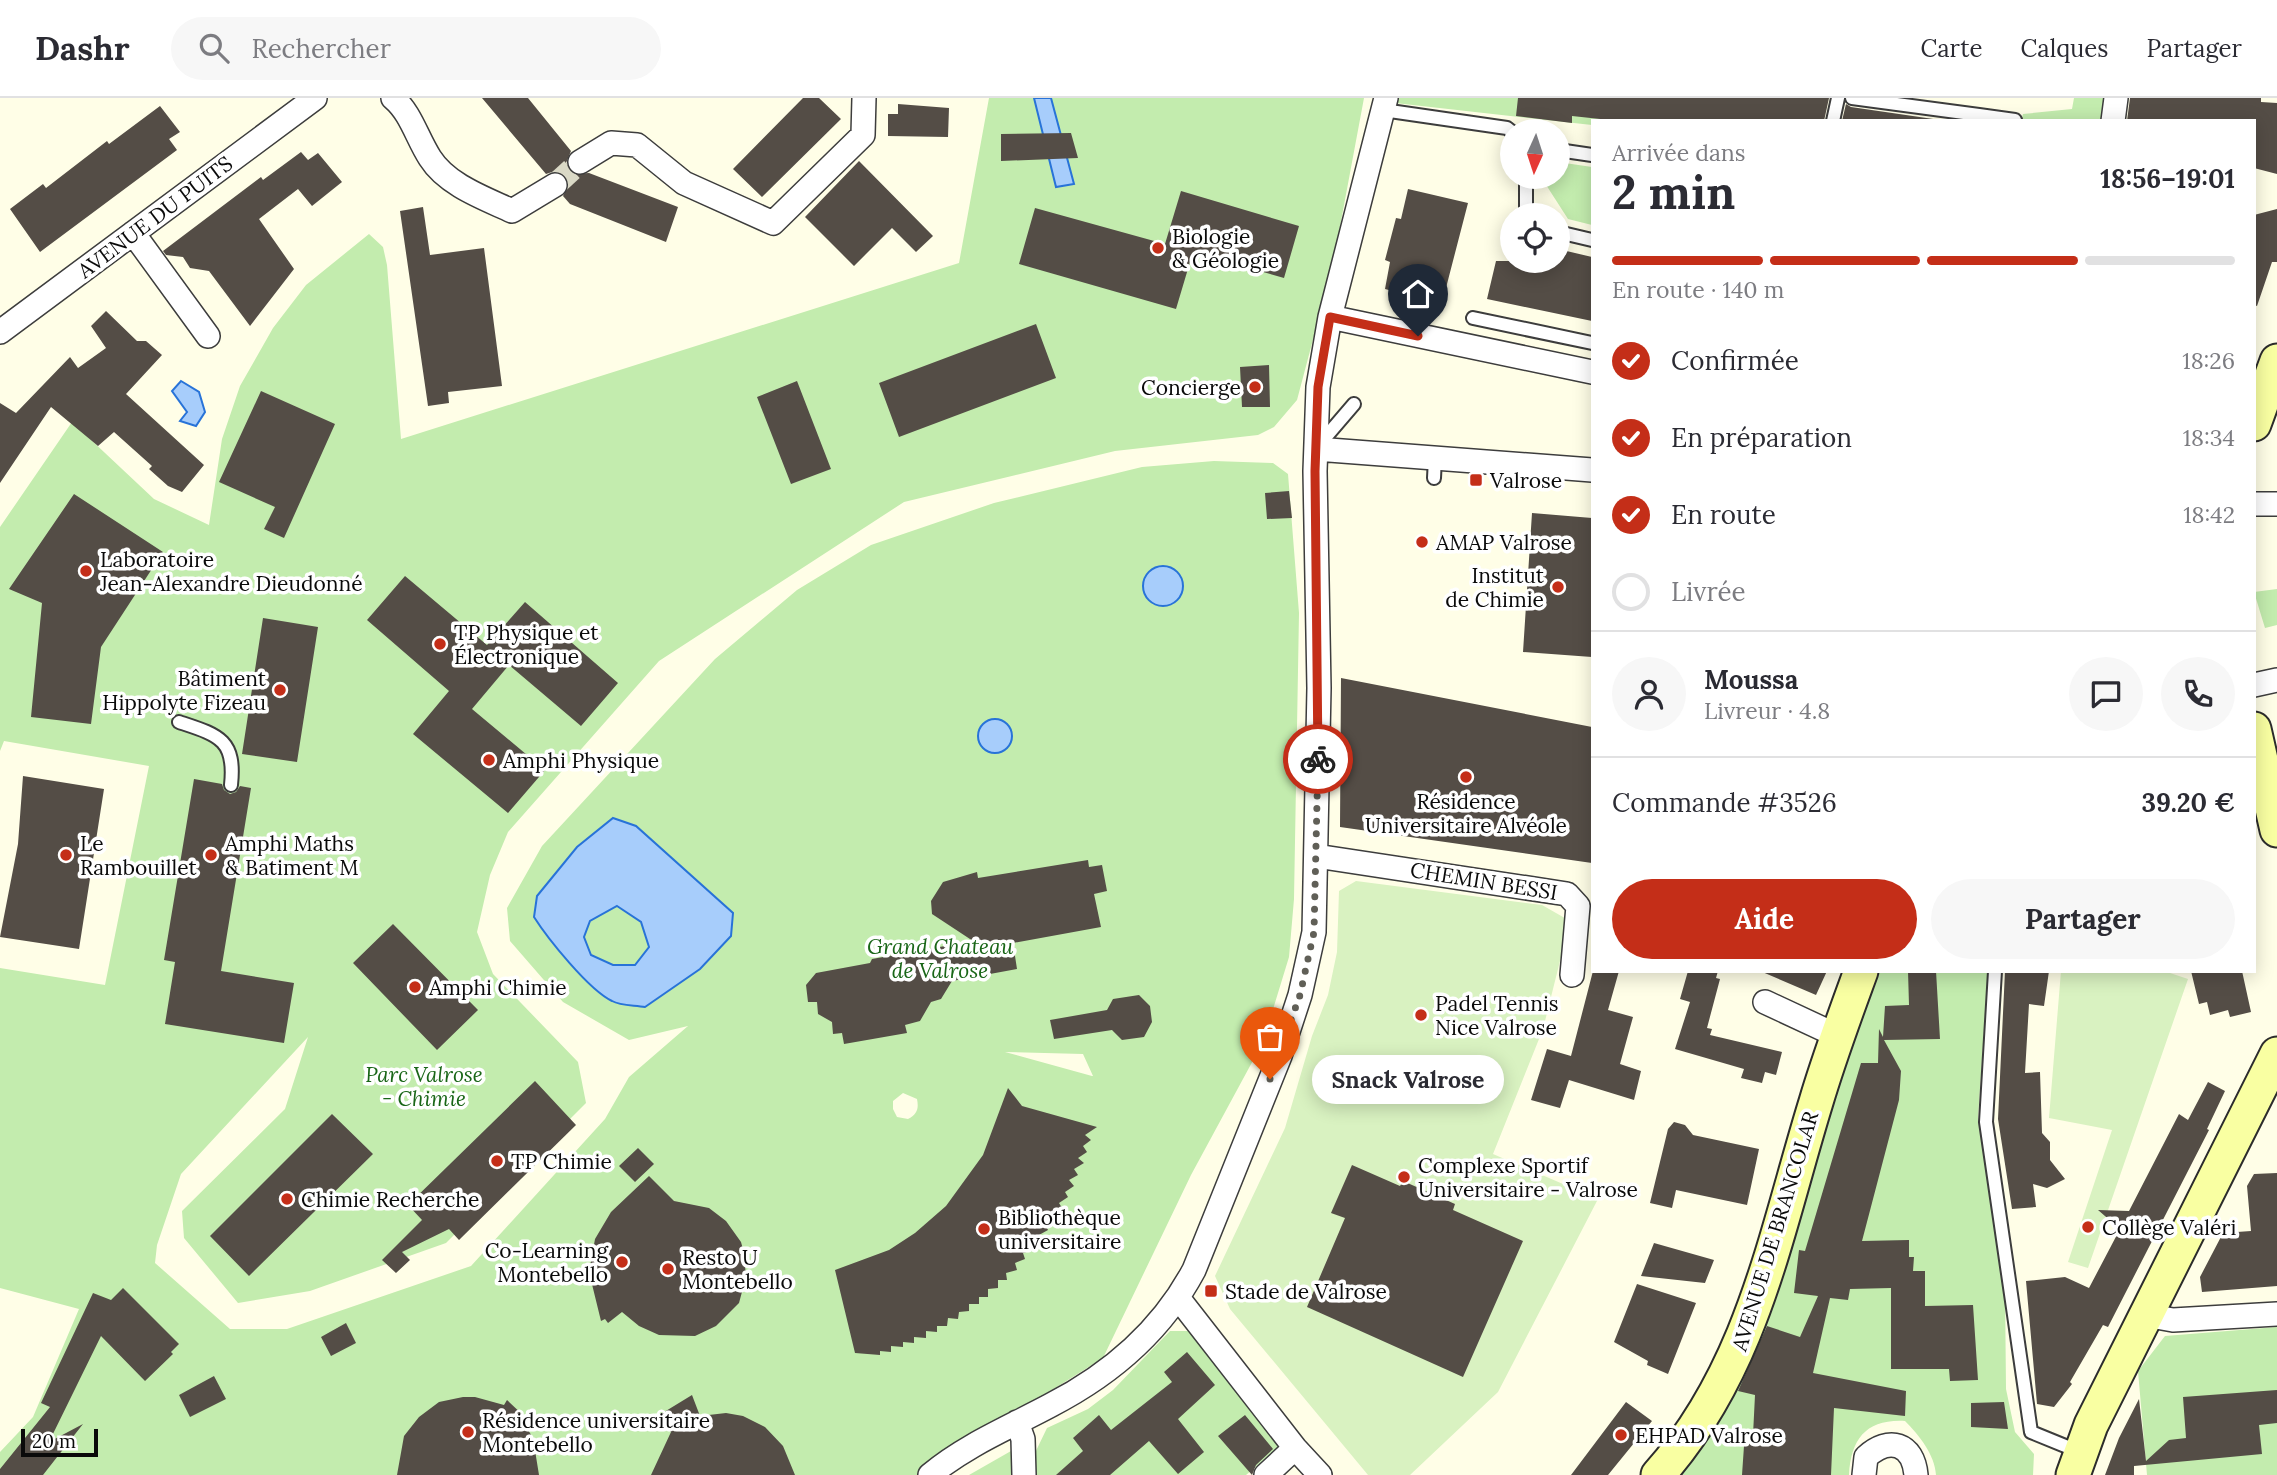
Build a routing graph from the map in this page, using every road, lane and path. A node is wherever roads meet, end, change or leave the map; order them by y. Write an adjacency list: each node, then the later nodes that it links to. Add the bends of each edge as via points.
1 (393, 98): 16 (street, via 432,161 465,189 512,211)
2 (864, 98): 15 (street, via 863,135 773,223 684,183 637,145 611,144)
3 (1838, 98): 9 (lane)
4 (1852, 98): 8 (lane)
5 (2116, 98): 11 (street)
6 (313, 99): 17 (street, AVENUE DU PUITS)
7 (1385, 104): 12 (lane); 20 (street)
8 (1979, 118): 10 (lane)
9 (1833, 119)
10 (1997, 119)
11 (2113, 119)
12 (1500, 127)
13 (1570, 152): 14 (lane)
14 (1591, 155)
15 (580, 162)
16 (555, 185)
17 (134, 233): 22 (street, AVENUE DU PUITS); 23 (street)
18 (1570, 235): 19 (lane)
19 (1591, 240)
20 (1330, 317): 26 (street); 29 (street, via 1318,387)
21 (1474, 318): 24 (lane)
22 (0, 332)
23 (208, 336)
24 (1591, 343)
25 (2277, 361): 28 (street)
26 (1591, 372)
27 (1354, 404): 29 (lane)
28 (2256, 419)
29 (1316, 449): 30 (street, via 1435,468); 39 (street)
30 (1591, 470)
31 (2256, 504): 32 (street)
32 (2277, 504)
33 (2277, 680): 34 (street)
34 (2256, 685)
35 (179, 722): 37 (lane, via 215,734 230,751 234,761)
36 (2256, 738): 38 (street)
37 (231, 785)
38 (2277, 830)
39 (1316, 856): 42 (street, CHEMIN BESSI, via 1567,894 1578,906); 46 (street, via 1314,932 1300,995 1280,1056)
40 (1860, 973): 44 (street, AVENUE DE BRANCOLAR)
41 (1995, 973): 51 (lane, via 1986,1122 2031,1432)
42 (1572, 975)
43 (1765, 1002): 44 (street)
44 (1838, 1036): 56 (street, AVENUE DE BRANCOLAR, via 1737,1356 1685,1444)
45 (2277, 1054): 48 (street)
46 (1179, 1298): 49 (street, via 1102,1376); 50 (street)
47 (2277, 1314): 48 (street, via 2173,1321)
48 (2146, 1315): 51 (street)
49 (1017, 1422): 52 (street); 53 (street, via 1023,1439)
50 (1295, 1448): 54 (street); 55 (street)
51 (2077, 1463)
52 (930, 1475)
53 (1024, 1475)
54 (1266, 1475)
55 (1320, 1475)
56 (1657, 1475)
57 (1864, 1475): 58 (street, via 1866,1457 1890,1444 1914,1459)
58 (1916, 1475)

